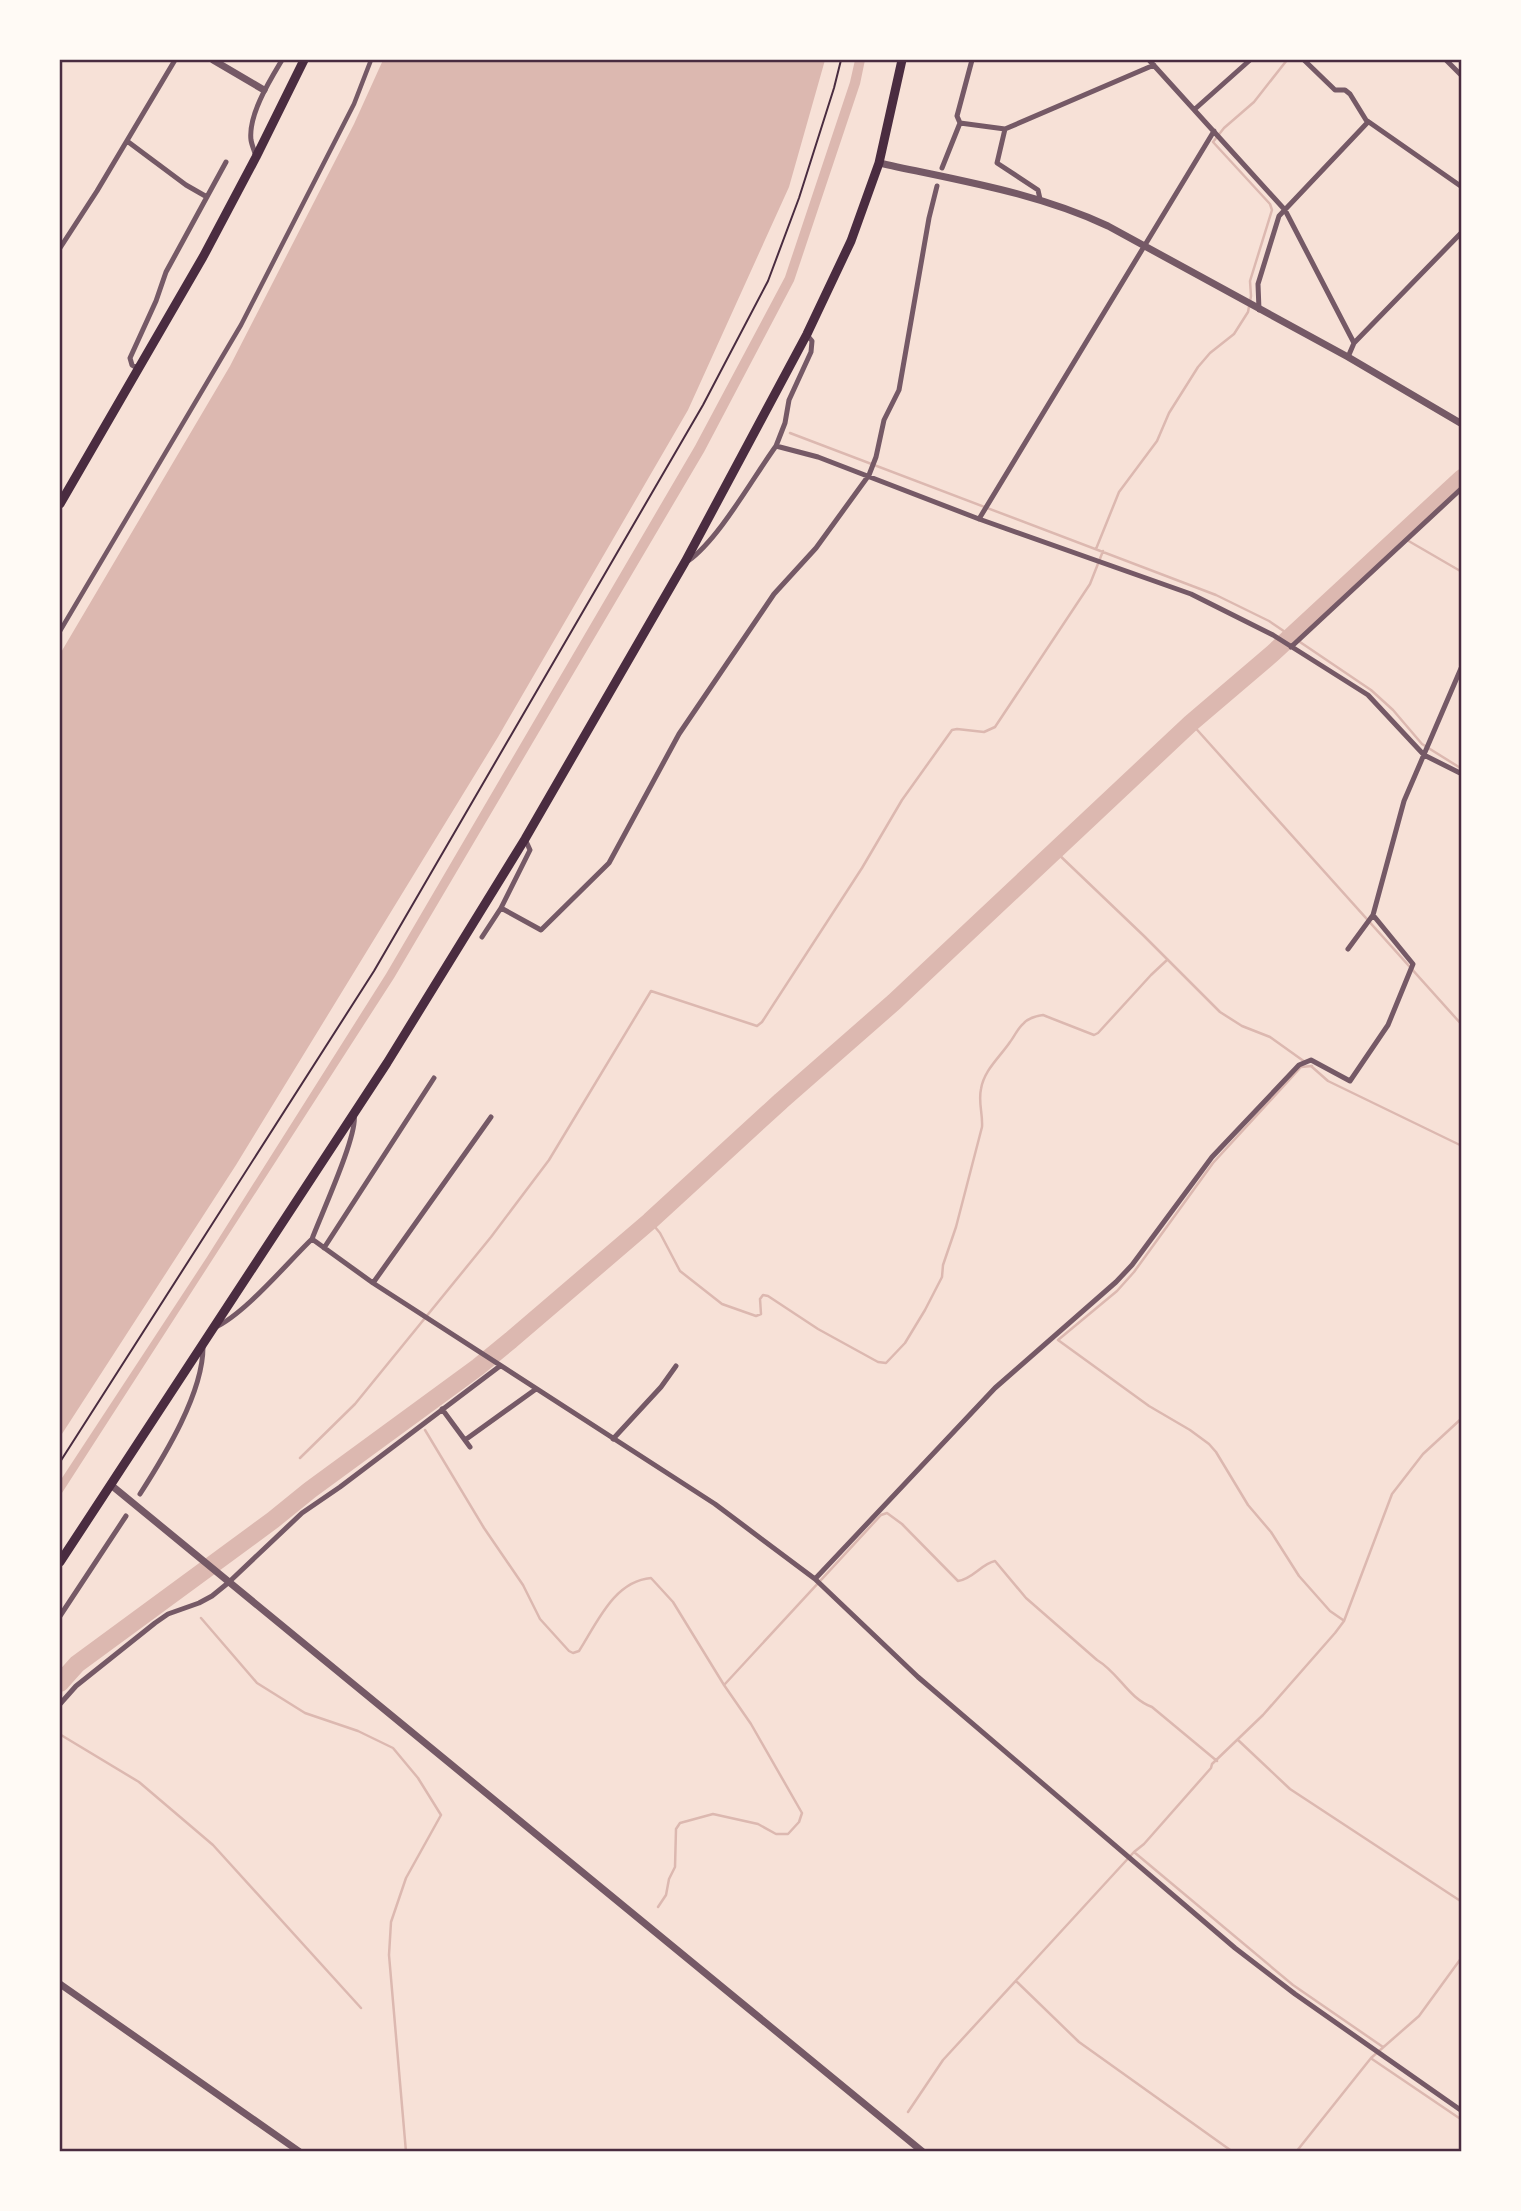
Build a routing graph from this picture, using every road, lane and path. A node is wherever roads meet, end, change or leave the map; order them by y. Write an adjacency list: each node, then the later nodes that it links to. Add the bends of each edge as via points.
1 (175, 60): 20 (street)
2 (213, 60): 14 (street)
3 (282, 60): 14 (street)
4 (304, 60): 21 (main road)
5 (371, 60): 45 (street, via 354,104 241,325)
6 (841, 60): 70 (path, via 768,282 704,405 374,971)
7 (902, 60): 23 (main road)
8 (972, 60): 17 (street, via 957,116)
9 (1250, 60): 15 (street)
10 (1304, 60): 16 (street, via 1335,90 1350,94)
11 (1446, 60): 13 (street)
12 (1152, 62): 15 (street); 18 (street)
13 (1461, 76)
14 (264, 90): 21 (street, via 252,127)
15 (1195, 109): 19 (street)
16 (1368, 122): 26 (street); 29 (street)
17 (960, 123): 18 (street); 24 (street)
18 (1005, 129): 28 (street, via 997,163 1038,190)
19 (1214, 131): 29 (street); 31 (street)
20 (127, 141): 27 (street); 32 (street)
21 (257, 157): 37 (main road)
22 (226, 162): 27 (street)
23 (879, 163): 28 (street); 34 (main road, via 851,242)
24 (942, 168)
25 (937, 186): 40 (street, via 899,390 884,420)
26 (1461, 187)
27 (207, 197): 37 (street, via 166,272 130,358)
28 (1040, 200): 31 (street, via 1075,211)
29 (1285, 210): 33 (street, via 1279,216 1258,284); 35 (street)
30 (1461, 232): 35 (street)
31 (1145, 246): 33 (street); 43 (street)
32 (60, 248)
33 (1259, 310): 36 (street)
34 (807, 334): 39 (street, via 811,352 789,400); 44 (main road)
35 (1354, 343): 36 (street)
36 (1348, 358): 38 (street)
37 (139, 369): 42 (main road)
38 (1461, 424)
39 (776, 446): 40 (street); 44 (street, via 727,517)
40 (869, 475): 43 (street); 51 (street, via 816,548 774,594 679,734 609,863 541,930)
41 (1461, 488): 46 (street)
42 (60, 504)
43 (979, 519): 46 (street, via 1191,594)
44 (685, 562): 50 (main road)
45 (60, 631)
46 (1291, 647): 48 (street, via 1368,695)
47 (1461, 666): 48 (street)
48 (1424, 755): 49 (street); 52 (street, via 1404,801)
49 (1461, 774)
50 (525, 839): 51 (street, via 530,850); 56 (main road)
51 (502, 908): 53 (street)
52 (1373, 915): 54 (street); 75 (street, via 1413,964 1388,1025 1350,1081 1311,1060 1299,1065 1212,1157 1116,1282 995,1388)
53 (482, 937)
54 (1348, 949)
55 (434, 1078): 59 (street)
56 (354, 1114): 58 (street, via 351,1138); 61 (main road)
57 (491, 1117): 60 (street)
58 (312, 1239): 59 (street); 61 (street, via 247,1303)
59 (324, 1248): 60 (street)
60 (373, 1283): 63 (street)
61 (214, 1328): 62 (main road)
62 (204, 1343): 71 (main road); 72 (street, via 200,1375 176,1432)
63 (500, 1366): 65 (street); 66 (street)
64 (676, 1366): 67 (street)
65 (536, 1389): 67 (street); 68 (street)
66 (443, 1409): 68 (street); 76 (street, via 302,1513)
67 (613, 1439): 75 (street, via 715,1504)
68 (465, 1440): 69 (street)
69 (470, 1447)
70 (60, 1462)
71 (111, 1485): 74 (main road); 76 (street)
72 (140, 1493)
73 (126, 1516): 77 (street)
74 (60, 1562)
75 (815, 1579): 80 (street, via 918,1677 1235,1948)
76 (228, 1583): 78 (street, via 199,1603 155,1623); 82 (street)
77 (60, 1616)
78 (60, 1704)
79 (60, 1984): 81 (street)
80 (1461, 2111)
81 (300, 2151)
82 (923, 2151)

